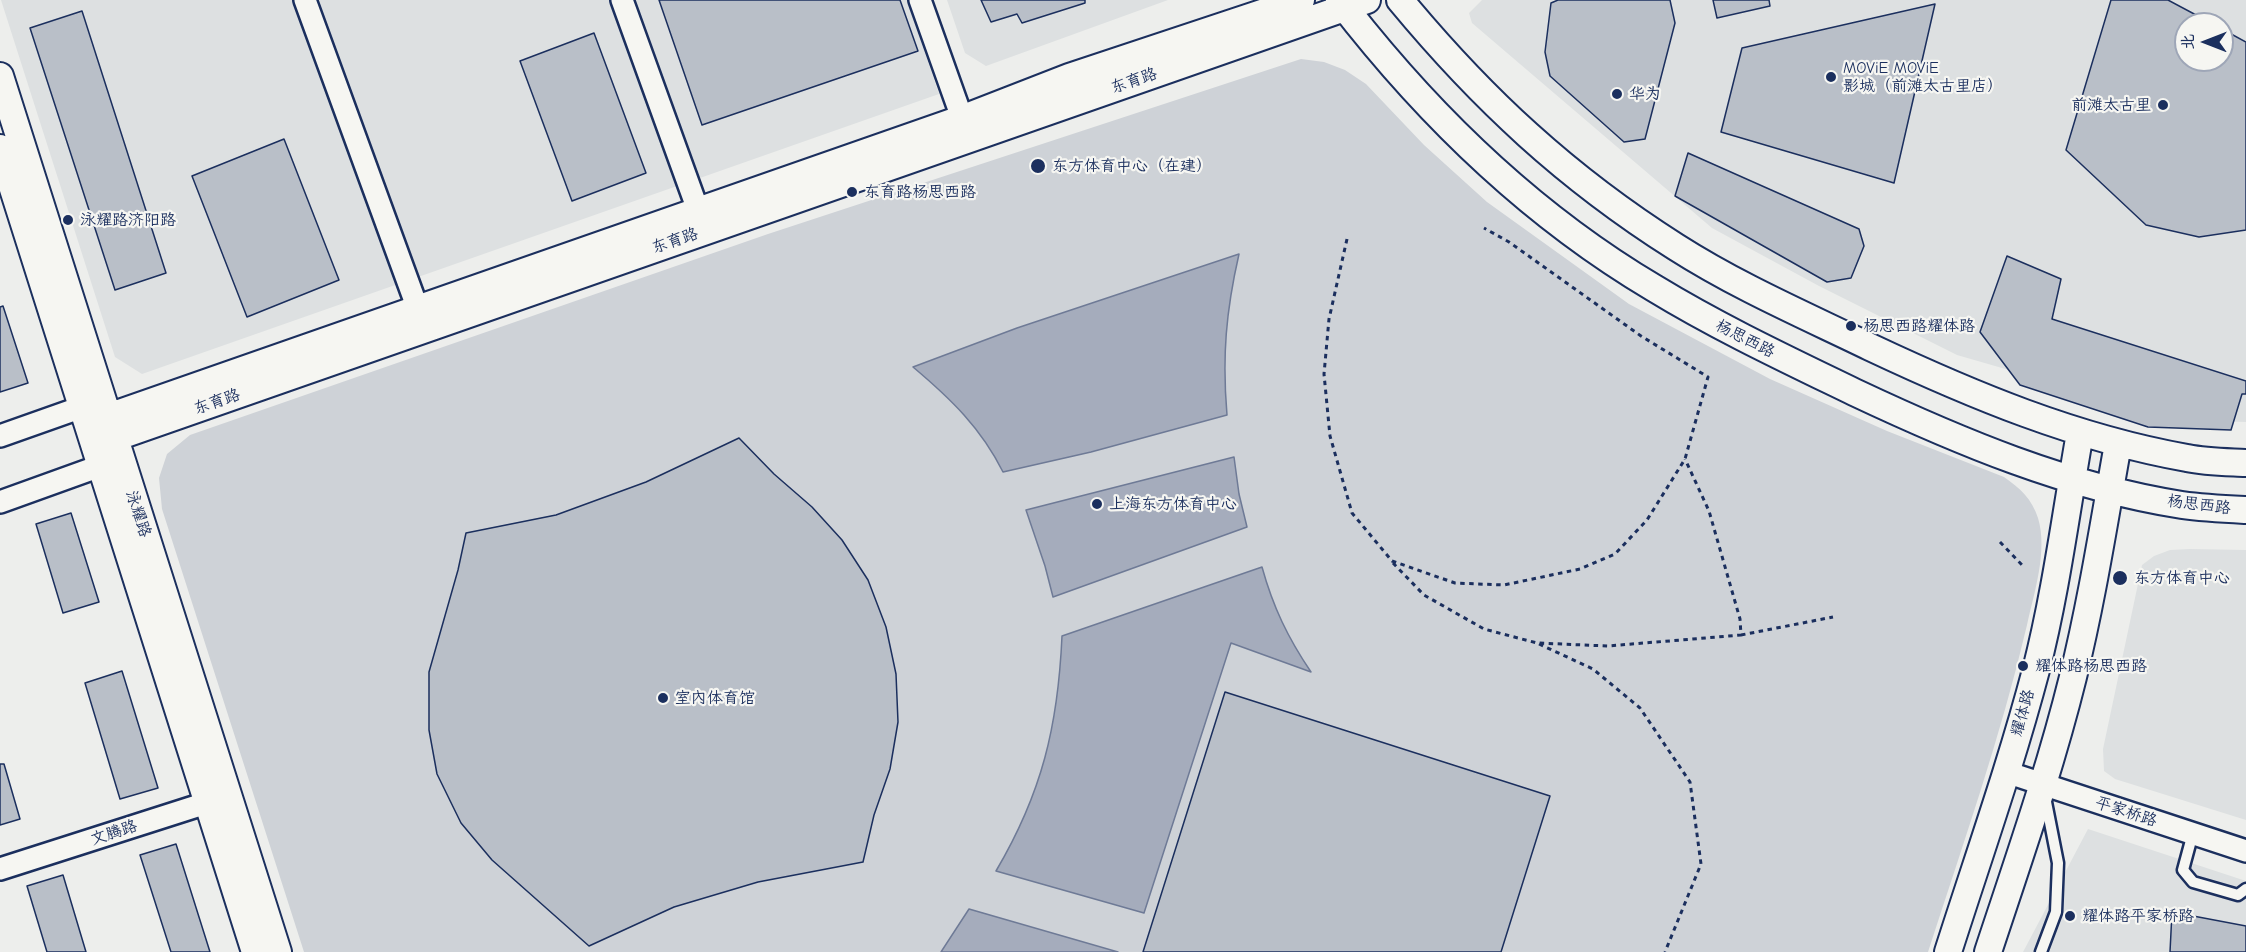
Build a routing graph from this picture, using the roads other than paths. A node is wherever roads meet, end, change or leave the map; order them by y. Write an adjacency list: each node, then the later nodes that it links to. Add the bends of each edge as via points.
1 (305, 0): 11 (street)
2 (622, 0): 10 (street)
3 (920, 0): 8 (street)
4 (1300, 0): 8 (street, 东育路, via 1069,76)
5 (1400, 0): 14 (street, via 1517,127 1576,177 1676,247 1789,309 1947,384)
6 (1351, 3): 8 (street, 东育路); 19 (street, 杨思西路, via 1404,78 1486,162 1593,248 1652,287 1768,351 1929,427)
7 (0, 76): 13 (street, 泳耀路)
8 (966, 128): 10 (street, 东育路)
9 (0, 148): 12 (street, 泳耀路)
10 (702, 221): 11 (street, 东育路)
11 (421, 319): 13 (street, 东育路)
12 (82, 407): 13 (street); 15 (street); 18 (street, 泳耀路)
13 (111, 427): 18 (street); 25 (street, 泳耀路)
14 (2080, 433): 16 (street); 19 (street, 耀体路)
15 (0, 436)
16 (2118, 444): 17 (street, via 2189,459); 20 (street)
17 (2246, 463)
18 (100, 466): 21 (street); 25 (street, 泳耀路)
19 (2072, 479): 20 (street, 杨思西路); 23 (street, 耀体路, via 2036,668)
20 (2109, 490): 22 (street, 杨思西路, via 2183,505); 24 (street, via 2073,677)
21 (0, 502)
22 (2246, 510)
23 (2006, 772): 24 (street, 平家桥路); 32 (street, 耀体路)
24 (2042, 784): 26 (street, 平家桥路); 33 (street); 34 (lane, via 2058,863 2056,912)
25 (218, 800): 28 (street, 文腾路); 30 (street, 泳耀路); 31 (street, 泳耀路)
26 (2193, 834): 27 (street, 平家桥路); 29 (lane, via 2183,870 2193,882 2238,895)
27 (2246, 851)
28 (0, 869)
29 (2246, 889)
30 (255, 952)
31 (278, 952)
32 (1948, 952)
33 (1988, 952)
34 (2042, 952)

